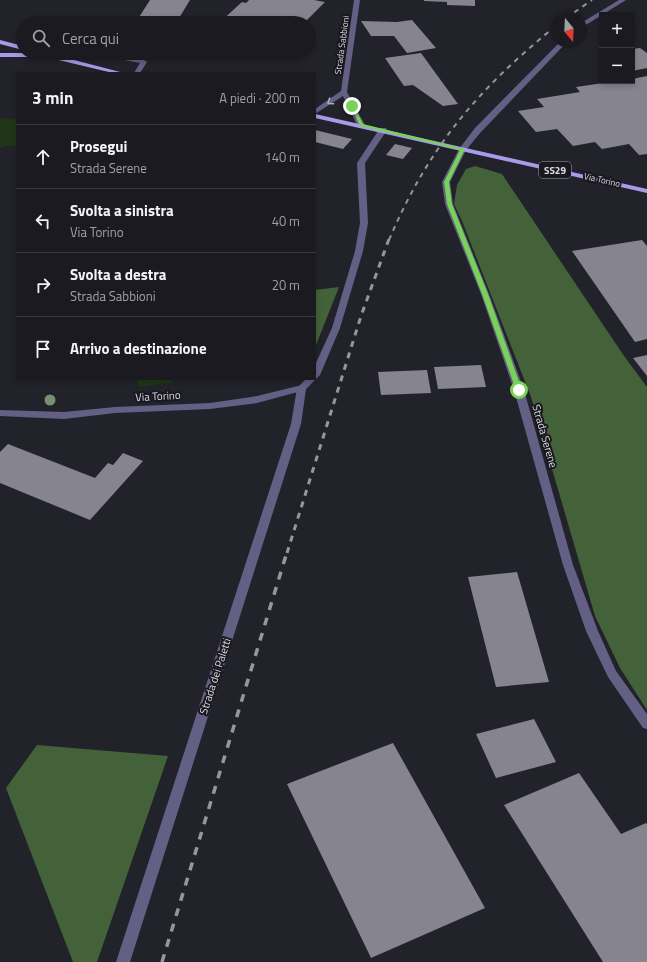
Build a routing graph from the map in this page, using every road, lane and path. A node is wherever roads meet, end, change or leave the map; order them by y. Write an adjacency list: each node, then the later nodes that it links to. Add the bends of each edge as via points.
1 (357, 0): 13 (street, Strada Sabbioni)
2 (623, 0): 3 (street)
3 (587, 22)
4 (0, 42): 5 (main road)
5 (16, 46)
6 (558, 48): 18 (street, via 478,130)
7 (0, 55): 8 (main road)
8 (16, 55)
9 (67, 60): 11 (main road)
10 (133, 60): 12 (street, via 144,62)
11 (117, 72)
12 (138, 72)
13 (344, 92): 14 (street, one-way to 14); 16 (street)
14 (316, 111)
15 (316, 116): 16 (main road, Via Torino / SS29)
16 (361, 125): 17 (main road, Via Torino / SS29)
17 (383, 130): 18 (main road, Via Torino / SS29); 20 (street, via 361,163 364,223 359,251 336,328)
18 (463, 149): 19 (main road, Via Torino / SS29); 24 (street, Strada Serene, via 446,182 449,204 519,390 568,564 592,632 612,674)
19 (647, 191)
20 (316, 373)
21 (311, 380): 22 (street, Via Torino)
22 (302, 388): 23 (street, Via Torino, via 281,395 192,407 41,416); 25 (street, Strada dei Paletti, via 296,424)
23 (0, 413)
24 (647, 724)
25 (123, 962)

